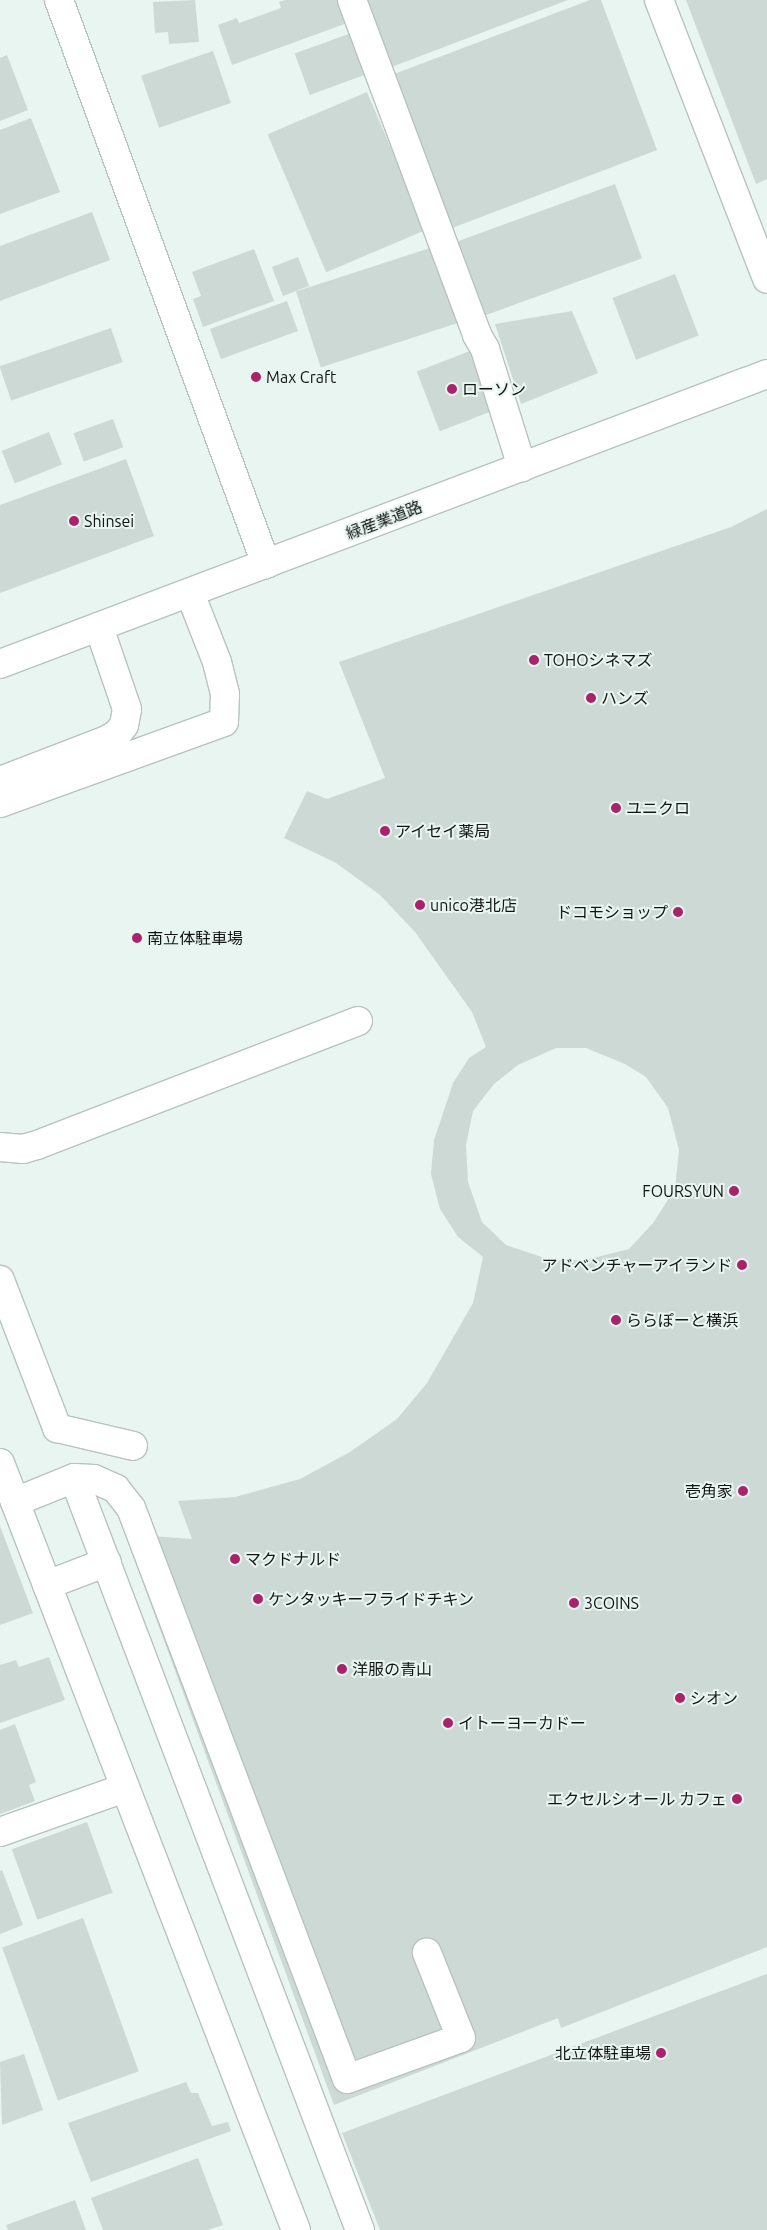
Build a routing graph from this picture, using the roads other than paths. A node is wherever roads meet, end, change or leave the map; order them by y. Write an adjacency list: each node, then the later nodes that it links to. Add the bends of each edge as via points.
1 (59, 0): 7 (street)
2 (352, 0): 6 (street, via 485,349)
3 (659, 0): 4 (street)
4 (767, 279)
5 (767, 374): 6 (street, 緑産業道路)
6 (522, 467): 7 (street, 緑産業道路)
7 (266, 564): 8 (street, 緑産業道路)
8 (190, 593): 9 (street, 緑産業道路); 12 (street, via 217,662 225,694 224,722)
9 (100, 627): 10 (street, 緑産業道路); 11 (street, via 127,709 124,726 107,740)
10 (0, 664)
11 (0, 781)
12 (0, 803)
13 (358, 1021): 14 (street, via 37,1145 23,1149)
14 (0, 1147)
15 (0, 1280): 16 (street, via 56,1428)
16 (133, 1446)
17 (0, 1463): 19 (street)
18 (74, 1478): 19 (street); 20 (street); 24 (street, via 94,1479 116,1489 132,1508 348,2079 461,2038)
19 (15, 1502): 21 (street)
20 (107, 1562): 21 (street); 26 (street)
21 (47, 1585): 22 (street)
22 (124, 1788): 23 (street); 25 (street)
23 (0, 1832)
24 (427, 1953)
25 (296, 2230)
26 (360, 2230)

